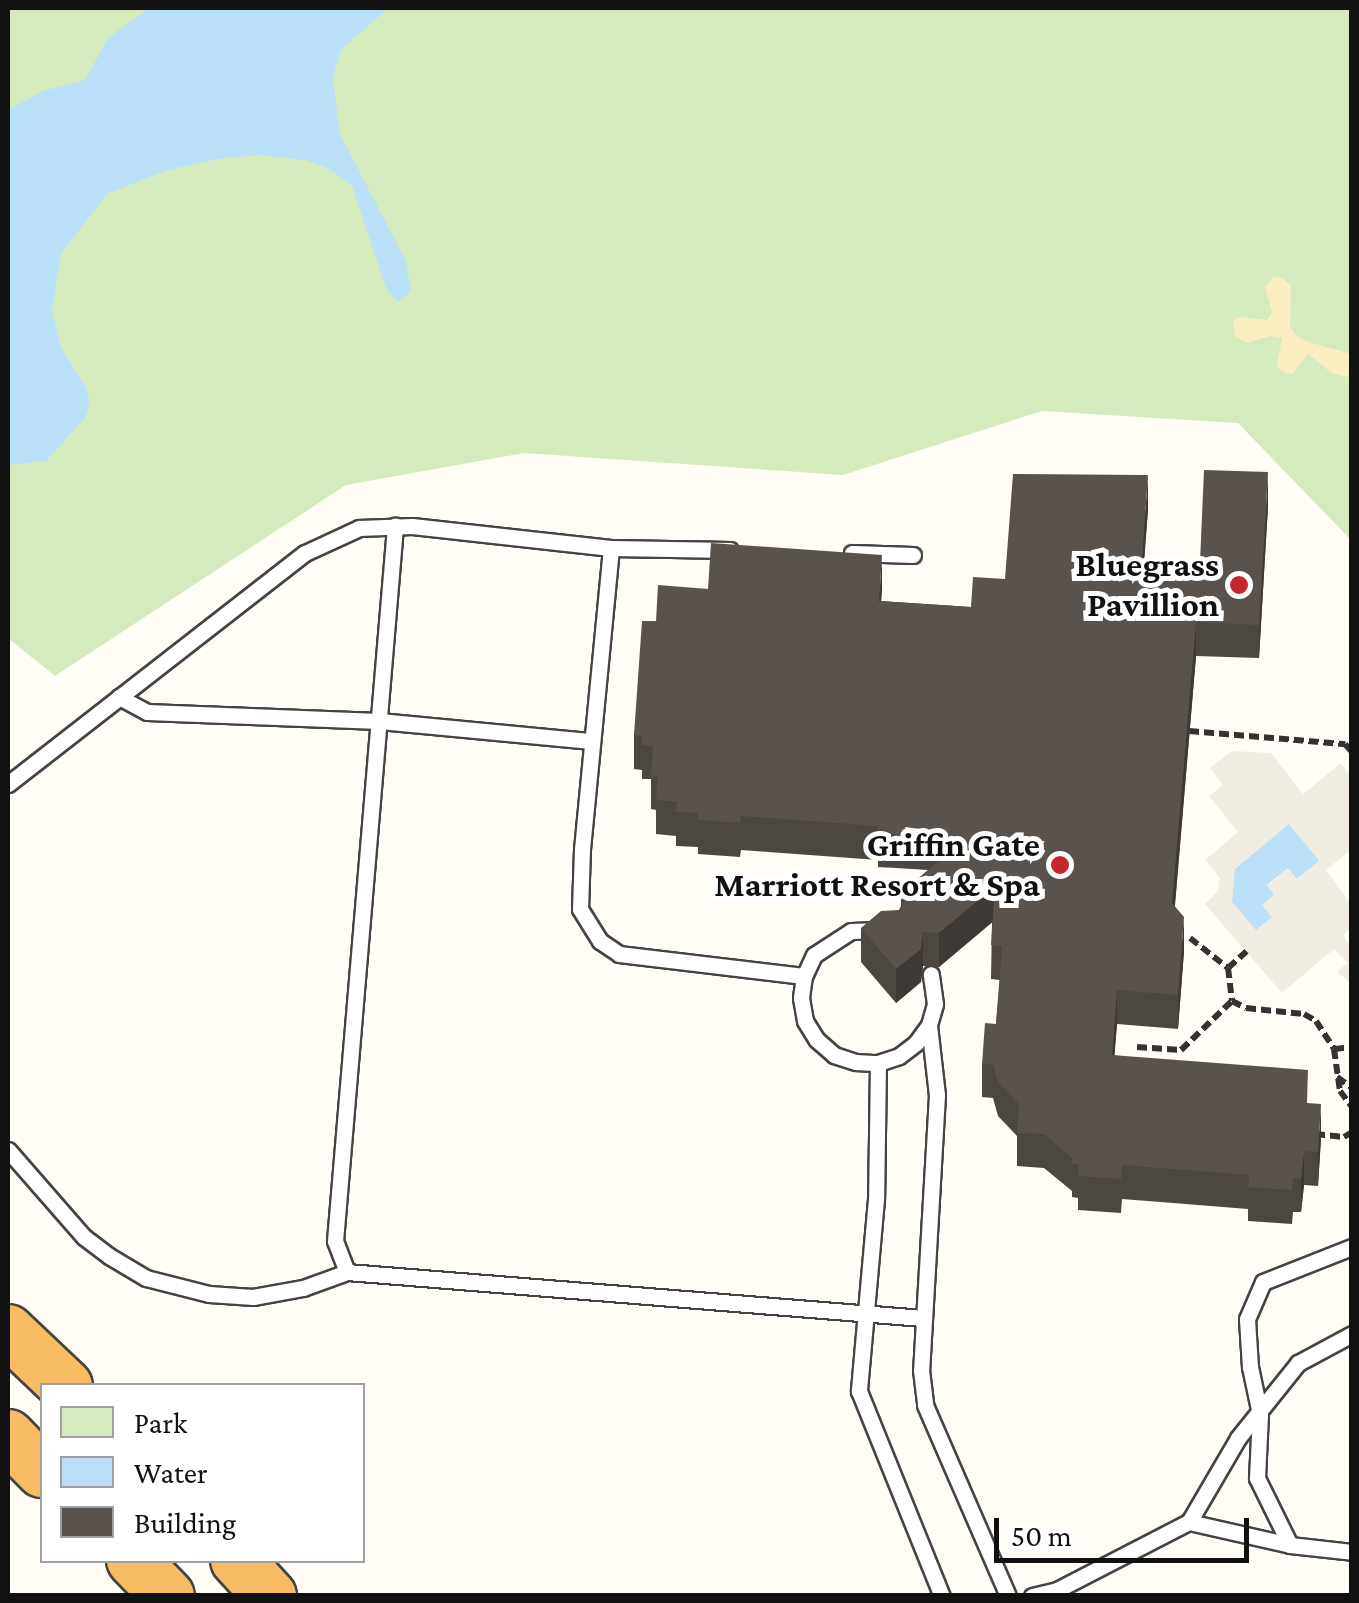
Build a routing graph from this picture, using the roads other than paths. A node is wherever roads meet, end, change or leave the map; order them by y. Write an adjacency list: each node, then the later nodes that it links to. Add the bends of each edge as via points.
1 (395, 526): 2 (lane); 6 (lane, via 359,528 305,554); 7 (lane)
2 (610, 548): 3 (lane); 8 (lane)
3 (743, 551)
4 (838, 553): 5 (lane)
5 (914, 555)
6 (119, 697): 7 (lane, via 147,712); 9 (lane)
7 (379, 721): 8 (lane); 17 (lane, via 335,1241)
8 (592, 742): 12 (lane, via 580,909 600,941 618,954)
9 (8, 784)
10 (894, 934): 12 (lane, via 851,930 814,956)
11 (931, 974): 13 (lane)
12 (804, 976): 14 (lane, via 800,998 817,1040 834,1055)
13 (929, 1025): 14 (lane, via 899,1056); 19 (lane, via 937,1095)
14 (878, 1063): 18 (lane)
15 (8, 1150): 17 (lane, via 84,1237 146,1278 253,1297)
16 (1352, 1247): 23 (lane, via 1263,1282 1247,1319)
17 (347, 1272): 18 (lane)
18 (866, 1313): 19 (lane); 33 (lane, via 859,1391)
19 (923, 1318): 34 (lane, via 925,1406)
20 (8, 1330): 22 (highway)
21 (1352, 1334): 23 (lane, via 1298,1363)
22 (63, 1383)
23 (1260, 1414): 26 (lane, via 1238,1438); 27 (lane, via 1257,1478)
24 (8, 1436): 25 (highway)
25 (40, 1468)
26 (1189, 1522): 27 (lane); 35 (lane)
27 (1290, 1545): 28 (lane)
28 (1352, 1552)
29 (136, 1563): 31 (highway)
30 (240, 1563): 32 (highway)
31 (168, 1596)
32 (270, 1596)
33 (942, 1596)
34 (1008, 1596)
35 (1032, 1596)

